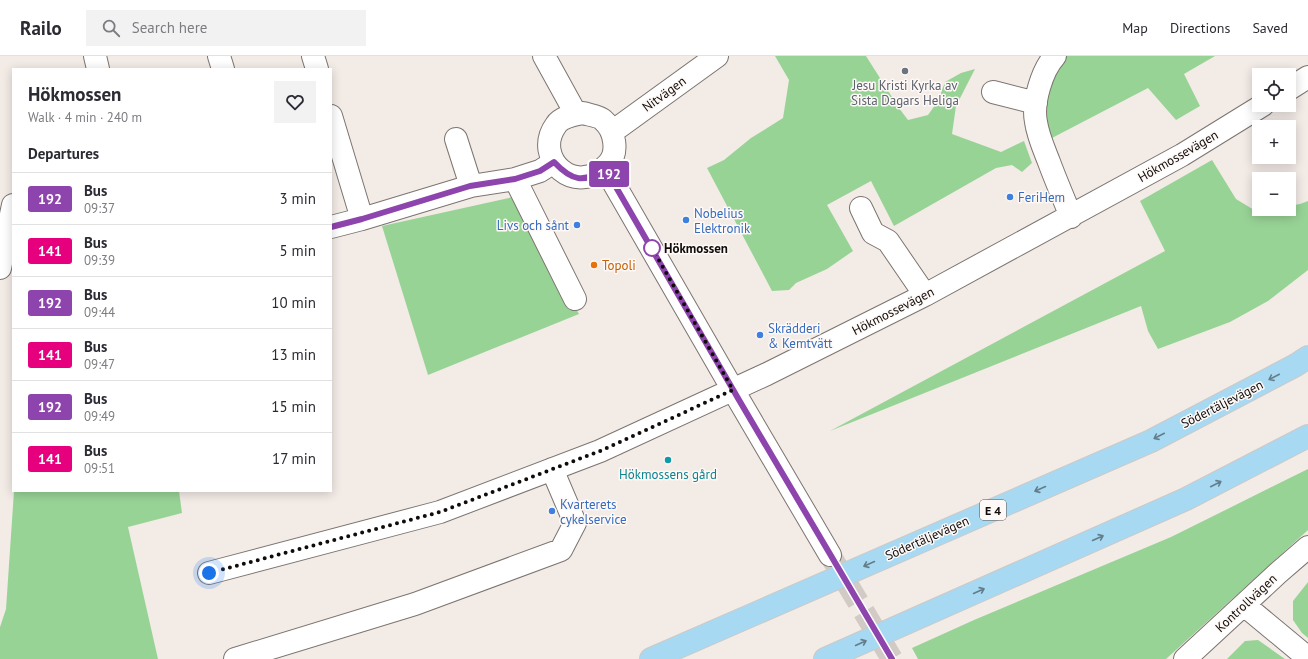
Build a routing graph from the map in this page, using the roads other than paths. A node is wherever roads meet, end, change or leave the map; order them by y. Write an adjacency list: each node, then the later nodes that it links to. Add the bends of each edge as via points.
1 (95, 56): 7 (street)
2 (219, 56): 8 (street)
3 (313, 56): 9 (street)
4 (544, 56): 15 (street)
5 (717, 56): 17 (street, Nitvägen)
6 (1055, 56): 13 (street, via 1048,63)
7 (98, 68)
8 (223, 68)
9 (317, 68)
10 (1308, 77): 11 (street)
11 (1296, 85)
12 (994, 92): 13 (street)
13 (1036, 103): 25 (street, via 1036,121 1041,142)
14 (1252, 112): 25 (street, Hökmossevägen, via 1182,155)
15 (576, 114): 17 (street, via 583,113 603,119); 19 (street, via 556,124 549,146)
16 (332, 119): 26 (street)
17 (612, 132): 20 (street, via 615,141 612,161)
18 (456, 139): 22 (street)
19 (554, 162): 20 (street, via 568,176 579,178 595,176); 21 (street, via 540,171)
20 (605, 168): 32 (street)
21 (515, 179): 22 (street); 30 (street)
22 (470, 186): 26 (street)
23 (861, 208): 29 (street, via 873,232 888,241)
24 (12, 211): 28 (street)
25 (1071, 217): 29 (street, Hökmossevägen)
26 (362, 219): 27 (street)
27 (332, 227)
28 (0, 268)
29 (925, 296): 32 (street, Hökmossevägen)
30 (575, 299)
31 (1308, 357): 41 (highway, Södertäljevägen / E 4, one-way to 41, via 1151,441)
32 (733, 390): 34 (street, Hökmossevägen, via 600,451); 36 (street)
33 (1308, 436): 42 (highway, one-way to 33, via 1186,499)
34 (552, 469): 37 (street, Hökmossevägen, via 440,512); 40 (street, via 575,523 561,550 415,604)
35 (1308, 547): 38 (street, Kontrollvägen)
36 (830, 554)
37 (209, 573)
38 (1244, 605): 39 (street); 43 (street, Kontrollvägen)
39 (1307, 658)
40 (235, 659)
41 (650, 659)
42 (825, 659)
43 (1185, 659)

